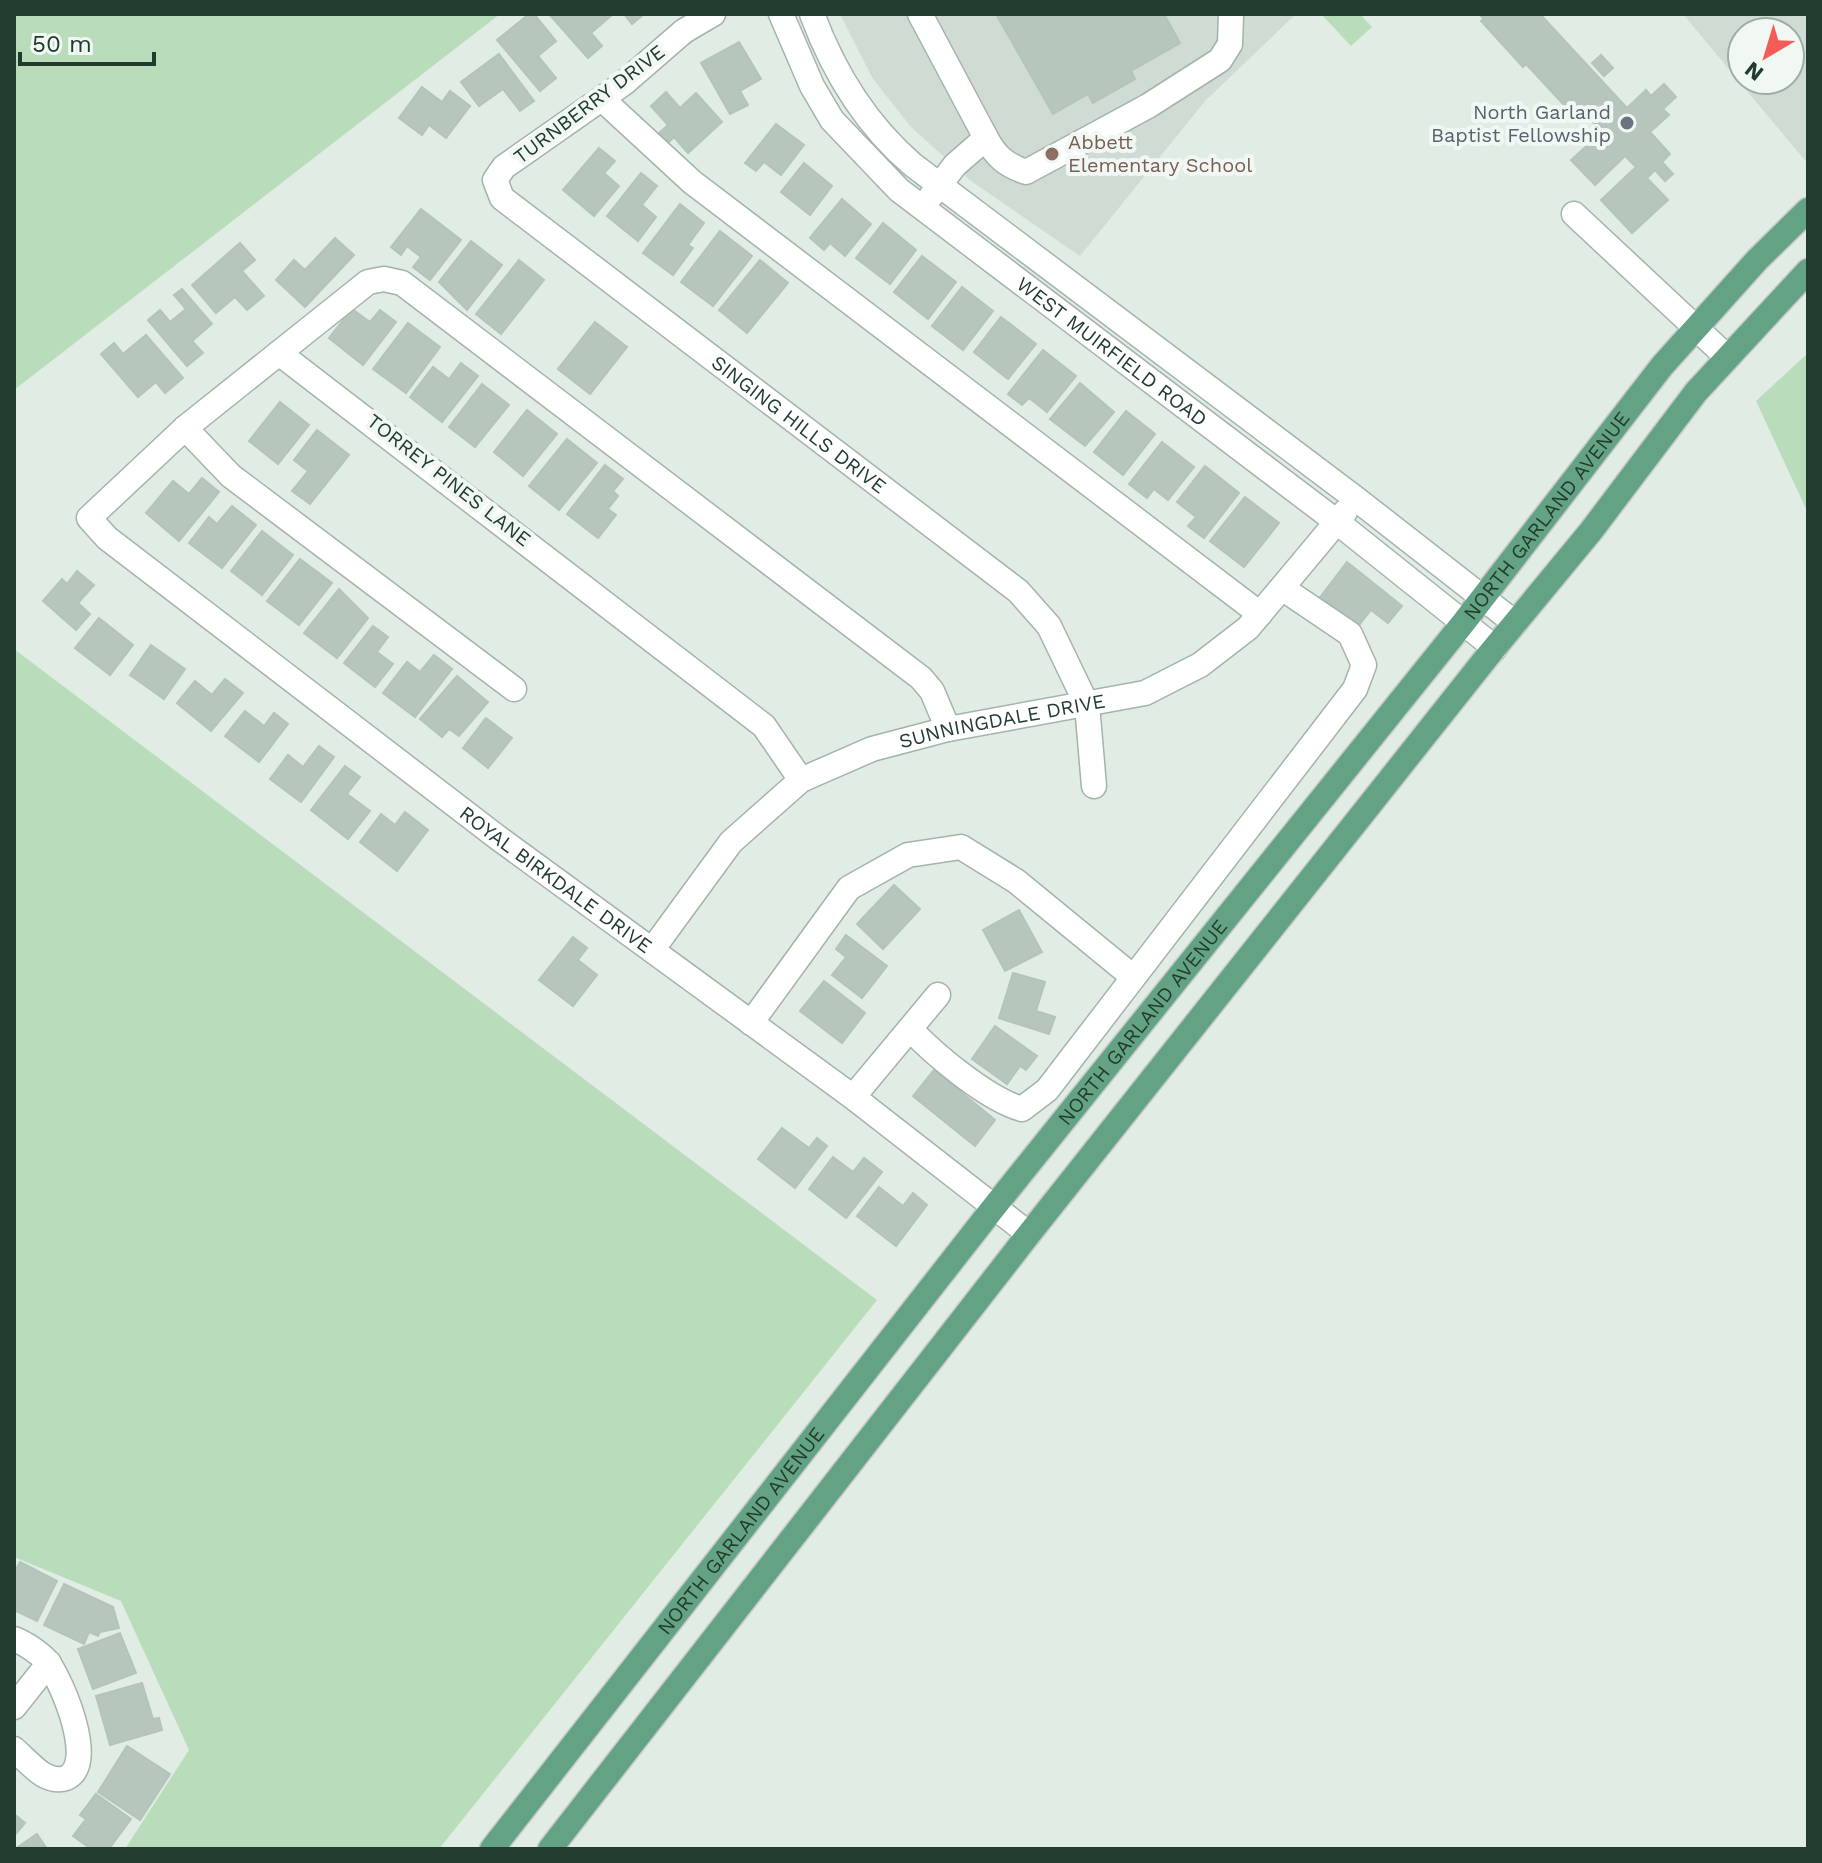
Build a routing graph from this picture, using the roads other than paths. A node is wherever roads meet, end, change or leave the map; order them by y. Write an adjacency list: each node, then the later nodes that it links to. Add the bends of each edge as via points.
1 (713, 14): 6 (street, TURNBERRY DRIVE, via 684,31)
2 (781, 14): 10 (street, WEST MUIRFIELD ROAD, via 832,120 861,154)
3 (812, 14): 9 (street, WEST MUIRFIELD ROAD, via 839,76 865,116 890,145)
4 (920, 14): 7 (street)
5 (1231, 14): 7 (street, via 1230,44 1220,60 1026,172 1008,166)
6 (602, 99): 8 (street, TURNBERRY DRIVE); 22 (street, via 692,182)
7 (986, 138): 9 (street)
8 (504, 167): 27 (street, SINGING HILLS DRIVE, via 495,180 502,198 1018,591 1049,626)
9 (941, 185): 10 (street); 18 (street, WEST MUIRFIELD ROAD)
10 (921, 207): 19 (street, WEST MUIRFIELD ROAD)
11 (1808, 210): 14 (main road, NORTH GARLAND AVENUE)
12 (1574, 214): 14 (street)
13 (1808, 271): 16 (main road, NORTH GARLAND AVENUE)
14 (1695, 328): 16 (street); 21 (main road, NORTH GARLAND AVENUE)
15 (279, 353): 17 (street); 28 (street, via 368,282 402,283 921,678); 29 (street, TORREY PINES LANE, via 764,726)
16 (1727, 357): 24 (main road, NORTH GARLAND AVENUE)
17 (185, 428): 26 (street, via 231,476); 31 (street, ROYAL BIRKDALE DRIVE, via 89,518 107,538)
18 (1355, 498): 19 (street, SUNNINGDALE DRIVE); 21 (street, WEST MUIRFIELD ROAD)
19 (1337, 522): 20 (street, SUNNINGDALE DRIVE); 23 (street, WEST MUIRFIELD ROAD)
20 (1282, 588): 22 (street, SUNNINGDALE DRIVE); 32 (street, via 1350,634 1364,665 1355,689)
21 (1482, 598): 23 (main road, NORTH GARLAND AVENUE); 24 (street, WEST MUIRFIELD ROAD)
22 (1260, 614): 27 (street, SUNNINGDALE DRIVE, via 1200,665 1145,693)
23 (1464, 622): 25 (street, WEST MUIRFIELD ROAD); 37 (main road, NORTH GARLAND AVENUE)
24 (1515, 623): 25 (main road, NORTH GARLAND AVENUE)
25 (1495, 648): 38 (main road, NORTH GARLAND AVENUE)
26 (514, 689)
27 (1087, 705): 28 (street, SUNNINGDALE DRIVE); 30 (street)
28 (948, 729): 29 (street, SUNNINGDALE DRIVE, via 872,749)
29 (801, 780): 31 (street, SUNNINGDALE DRIVE, via 731,842)
30 (1094, 786)
31 (652, 950): 34 (street, ROYAL BIRKDALE DRIVE)
32 (1132, 976): 34 (street, via 1016,881 961,847 908,855 849,888); 35 (street, via 1047,1090 1022,1109 1004,1104)
33 (938, 995): 35 (street)
34 (751, 1023): 36 (street, ROYAL BIRKDALE DRIVE)
35 (910, 1029): 36 (street)
36 (853, 1097): 37 (street, ROYAL BIRKDALE DRIVE)
37 (992, 1208): 38 (street, ROYAL BIRKDALE DRIVE); 43 (main road, NORTH GARLAND AVENUE)
38 (1029, 1234): 44 (main road, NORTH GARLAND AVENUE)
39 (14, 1639): 40 (street)
40 (49, 1663): 41 (street); 42 (street, via 77,1730 78,1765 59,1780 43,1774)
41 (14, 1707)
42 (14, 1749)
43 (492, 1849)
44 (550, 1849)

